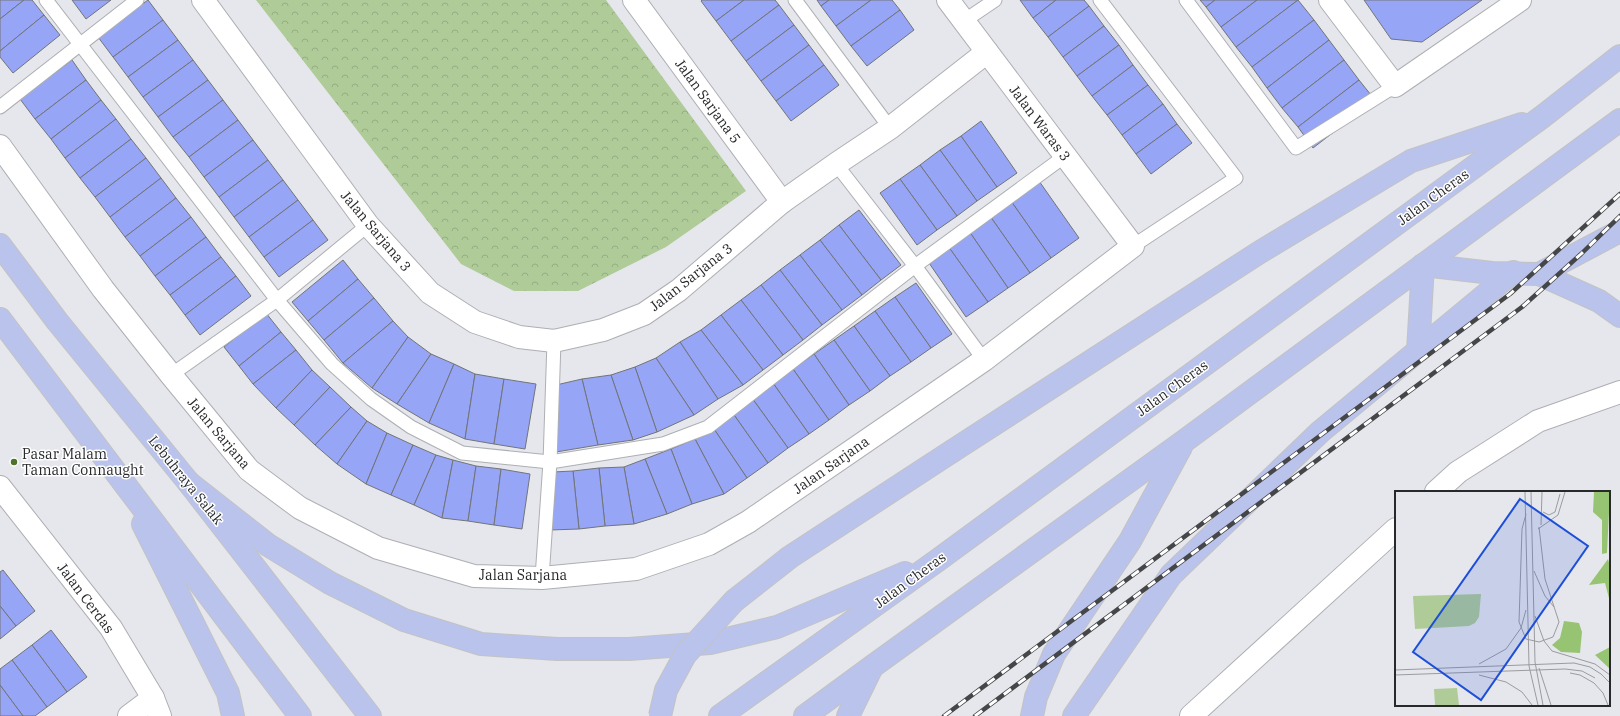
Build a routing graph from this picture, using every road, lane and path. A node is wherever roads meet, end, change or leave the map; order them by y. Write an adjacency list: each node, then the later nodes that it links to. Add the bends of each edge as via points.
1 (46, 0): 13 (lane)
2 (137, 0): 13 (lane)
3 (203, 0): 25 (street, Jalan Sarjana 3)
4 (634, 0): 24 (street, Jalan Sarjana 5)
5 (795, 0): 20 (lane)
6 (948, 0): 12 (street, Jalan Waras 3)
7 (995, 0): 12 (lane)
8 (1100, 0): 28 (lane, via 1236,178)
9 (1186, 0): 16 (lane, via 1296,148)
10 (1330, 0): 16 (street)
11 (1520, 0): 16 (street)
12 (964, 21): 14 (street, Jalan Waras 3)
13 (80, 45): 17 (lane); 33 (lane)
14 (988, 52): 20 (street, Jalan Sarjana 3); 22 (street, Jalan Waras 3)
15 (1620, 56): 18 (highway, Jalan Cheras)
16 (1395, 86)
17 (0, 107)
18 (1542, 117): 48 (highway, Jalan Cheras); 56 (highway, bridge, via 1411,161 1260,252 790,557 734,601 685,655 666,690)
19 (1620, 120): 29 (highway)
20 (890, 128): 23 (street, Jalan Sarjana 3)
21 (0, 146): 39 (street, Jalan Sarjana, via 104,289)
22 (1065, 156): 28 (street, Jalan Waras 3); 30 (lane)
23 (836, 164): 24 (street, Jalan Sarjana 3); 30 (lane)
24 (782, 202): 36 (street, Jalan Sarjana 3, via 679,290 644,314 603,330)
25 (368, 225): 33 (lane); 36 (street, Jalan Sarjana 3, via 430,294 475,322 519,337)
26 (1620, 231): 32 (highway)
27 (0, 245): 44 (highway, Lebuhraya Salak, via 57,321)
28 (1133, 246): 38 (street, Jalan Sarjana)
29 (1423, 265): 31 (highway, via 1492,273); 37 (highway); 41 (highway)
30 (916, 266): 38 (lane); 42 (lane, via 708,427 663,444)
31 (1513, 272): 32 (highway); 37 (highway)
32 (1539, 274): 34 (highway, via 1599,301)
33 (277, 300): 39 (lane); 42 (lane, via 332,364 371,400 411,428 462,453)
34 (1620, 316)
35 (0, 319): 43 (highway)
36 (554, 341): 42 (lane)
37 (1418, 351): 61 (highway, via 1320,432 1171,575)
38 (984, 360): 49 (street, Jalan Sarjana, via 760,514 709,544 636,569)
39 (171, 375): 49 (street, Jalan Sarjana, via 249,470 300,508 378,548 474,576)
40 (1620, 392): 45 (street, via 1538,421 1458,472)
41 (1183, 442): 50 (highway); 60 (highway, via 1130,541 1054,654 1036,697)
42 (550, 462): 49 (lane)
43 (118, 474): 53 (highway, via 228,693); 54 (highway)
44 (189, 483): 48 (highway, via 268,545 330,583 404,620 481,644 557,649 629,649 710,643 777,627); 55 (highway, Lebuhraya Salak)
45 (1437, 491)
46 (3, 496): 51 (street, Jalan Cerdas, via 111,628)
47 (1395, 530): 62 (street)
48 (938, 560): 57 (highway, Jalan Cheras)
49 (542, 578)
50 (873, 666): 58 (highway); 59 (highway)
51 (156, 707): 52 (street)
52 (130, 716)
53 (233, 716)
54 (300, 716)
55 (370, 716)
56 (660, 716)
57 (720, 716)
58 (805, 716)
59 (848, 716)
60 (1032, 716)
61 (1074, 716)
62 (1191, 716)

